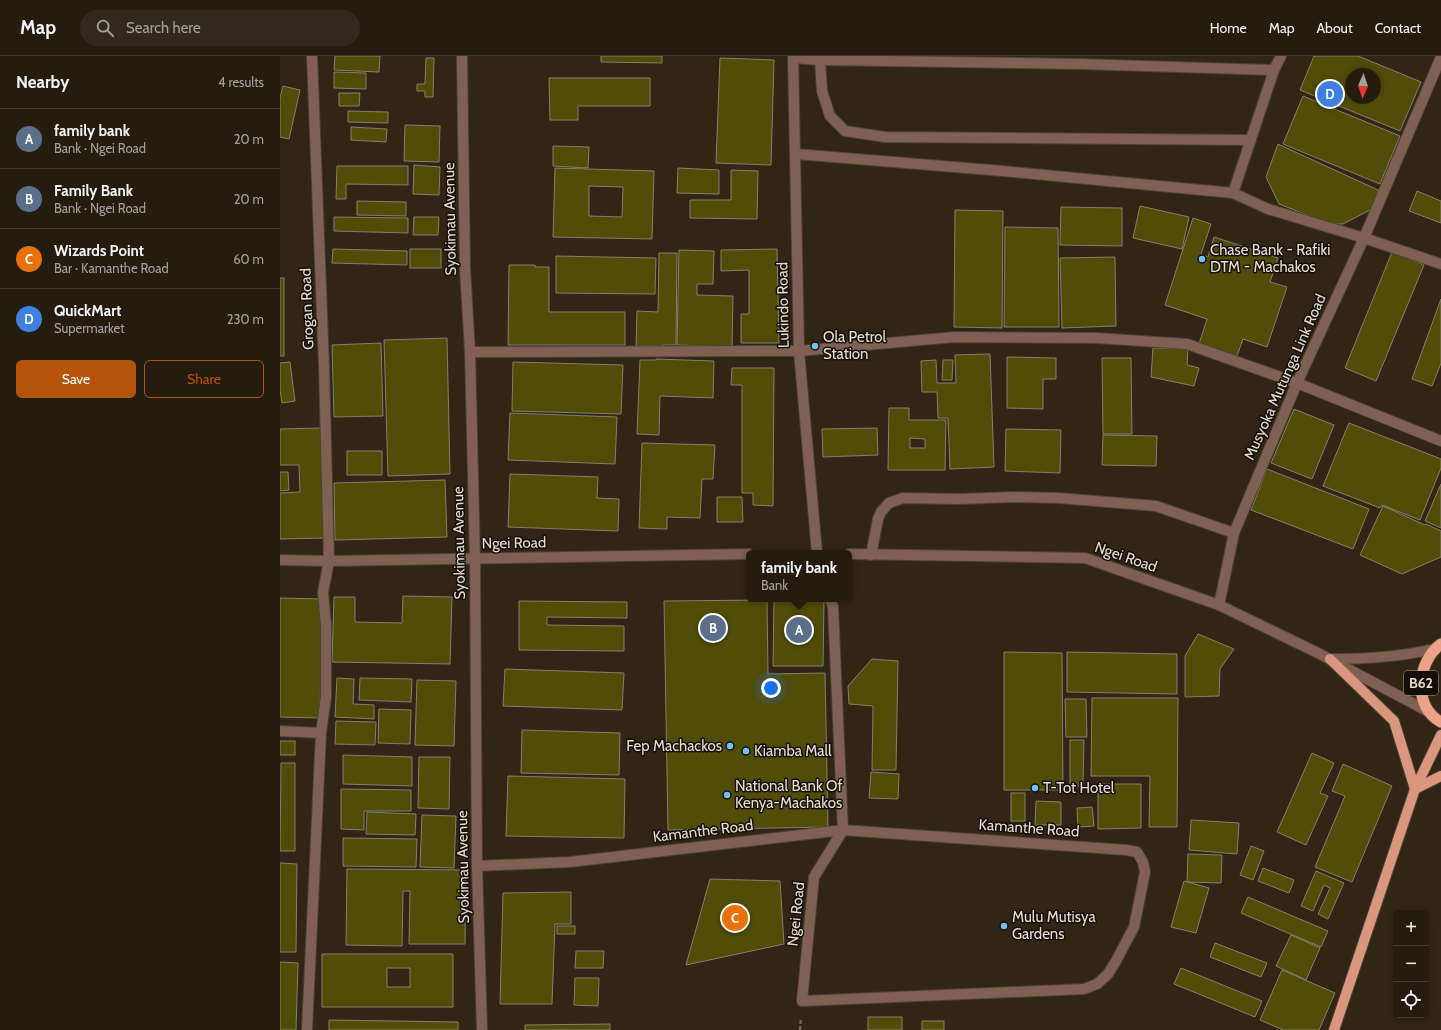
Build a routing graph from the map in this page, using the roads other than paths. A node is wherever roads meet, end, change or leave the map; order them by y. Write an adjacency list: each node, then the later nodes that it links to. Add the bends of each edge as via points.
1 (312, 56): 24 (street, Grogan Road)
2 (462, 56): 14 (street, Syokimau Avenue, via 465,268)
3 (1281, 56): 7 (street)
4 (793, 57): 6 (street); 9 (street, Lukindo Road)
5 (1441, 57): 11 (street, Musyoka Mutunga Link Road)
6 (820, 60): 7 (street); 8 (street, via 822,91 830,116 845,131 885,137)
7 (1274, 70): 8 (street)
8 (1251, 140): 10 (street)
9 (796, 154): 10 (street); 13 (street, Lukindo Road)
10 (1233, 193): 11 (street, via 1268,209)
11 (1364, 238): 12 (street); 15 (street, Musyoka Mutunga Link Road)
12 (1441, 264)
13 (799, 351): 14 (street); 15 (street, via 955,336 1097,338 1188,344); 18 (street, Lukindo Road)
14 (470, 352): 22 (street, Syokimau Avenue)
15 (1297, 383): 16 (street); 17 (street, Musyoka Mutunga Link Road)
16 (1441, 441)
17 (1234, 533): 21 (street, via 1156,506 1059,498 902,498 889,503 881,512); 26 (street, Musyoka Mutunga Link Road)
18 (817, 550)
19 (746, 554): 22 (street, Ngei Road)
20 (852, 554): 21 (street, Ngei Road)
21 (871, 555): 26 (street, Ngei Road, via 1085,558)
22 (475, 559): 24 (street, Ngei Road); 37 (street, Syokimau Avenue)
23 (280, 560): 24 (street, Ngei Road)
24 (329, 561): 32 (street, Grogan Road, via 323,592 326,625 326,697)
25 (831, 602): 36 (street)
26 (1219, 604): 28 (street, Ngei Road)
27 (1438, 646): 28 (street, Ngei Road, via 1410,655); 29 (highway, B62, via 1425,663 1421,679 1422,693)
28 (1330, 659): 29 (street, Ngei Road); 35 (main road, via 1394,721)
29 (1431, 713): 30 (highway, B62)
30 (1441, 722)
31 (280, 731): 32 (street)
32 (321, 733): 39 (street, Grogan Road)
33 (1441, 735): 35 (main road)
34 (1441, 776): 35 (main road)
35 (1415, 788): 41 (main road)
36 (843, 830): 37 (street, Kamanthe Road, via 570,862); 38 (street, Ngei Road, via 814,877); 38 (street, Kamanthe Road, via 1137,852 1145,872 1134,927 1108,974 1097,984 1084,989)
37 (477, 866): 40 (street, Syokimau Avenue)
38 (802, 1001)
39 (307, 1030)
40 (482, 1030)
41 (1334, 1030)

